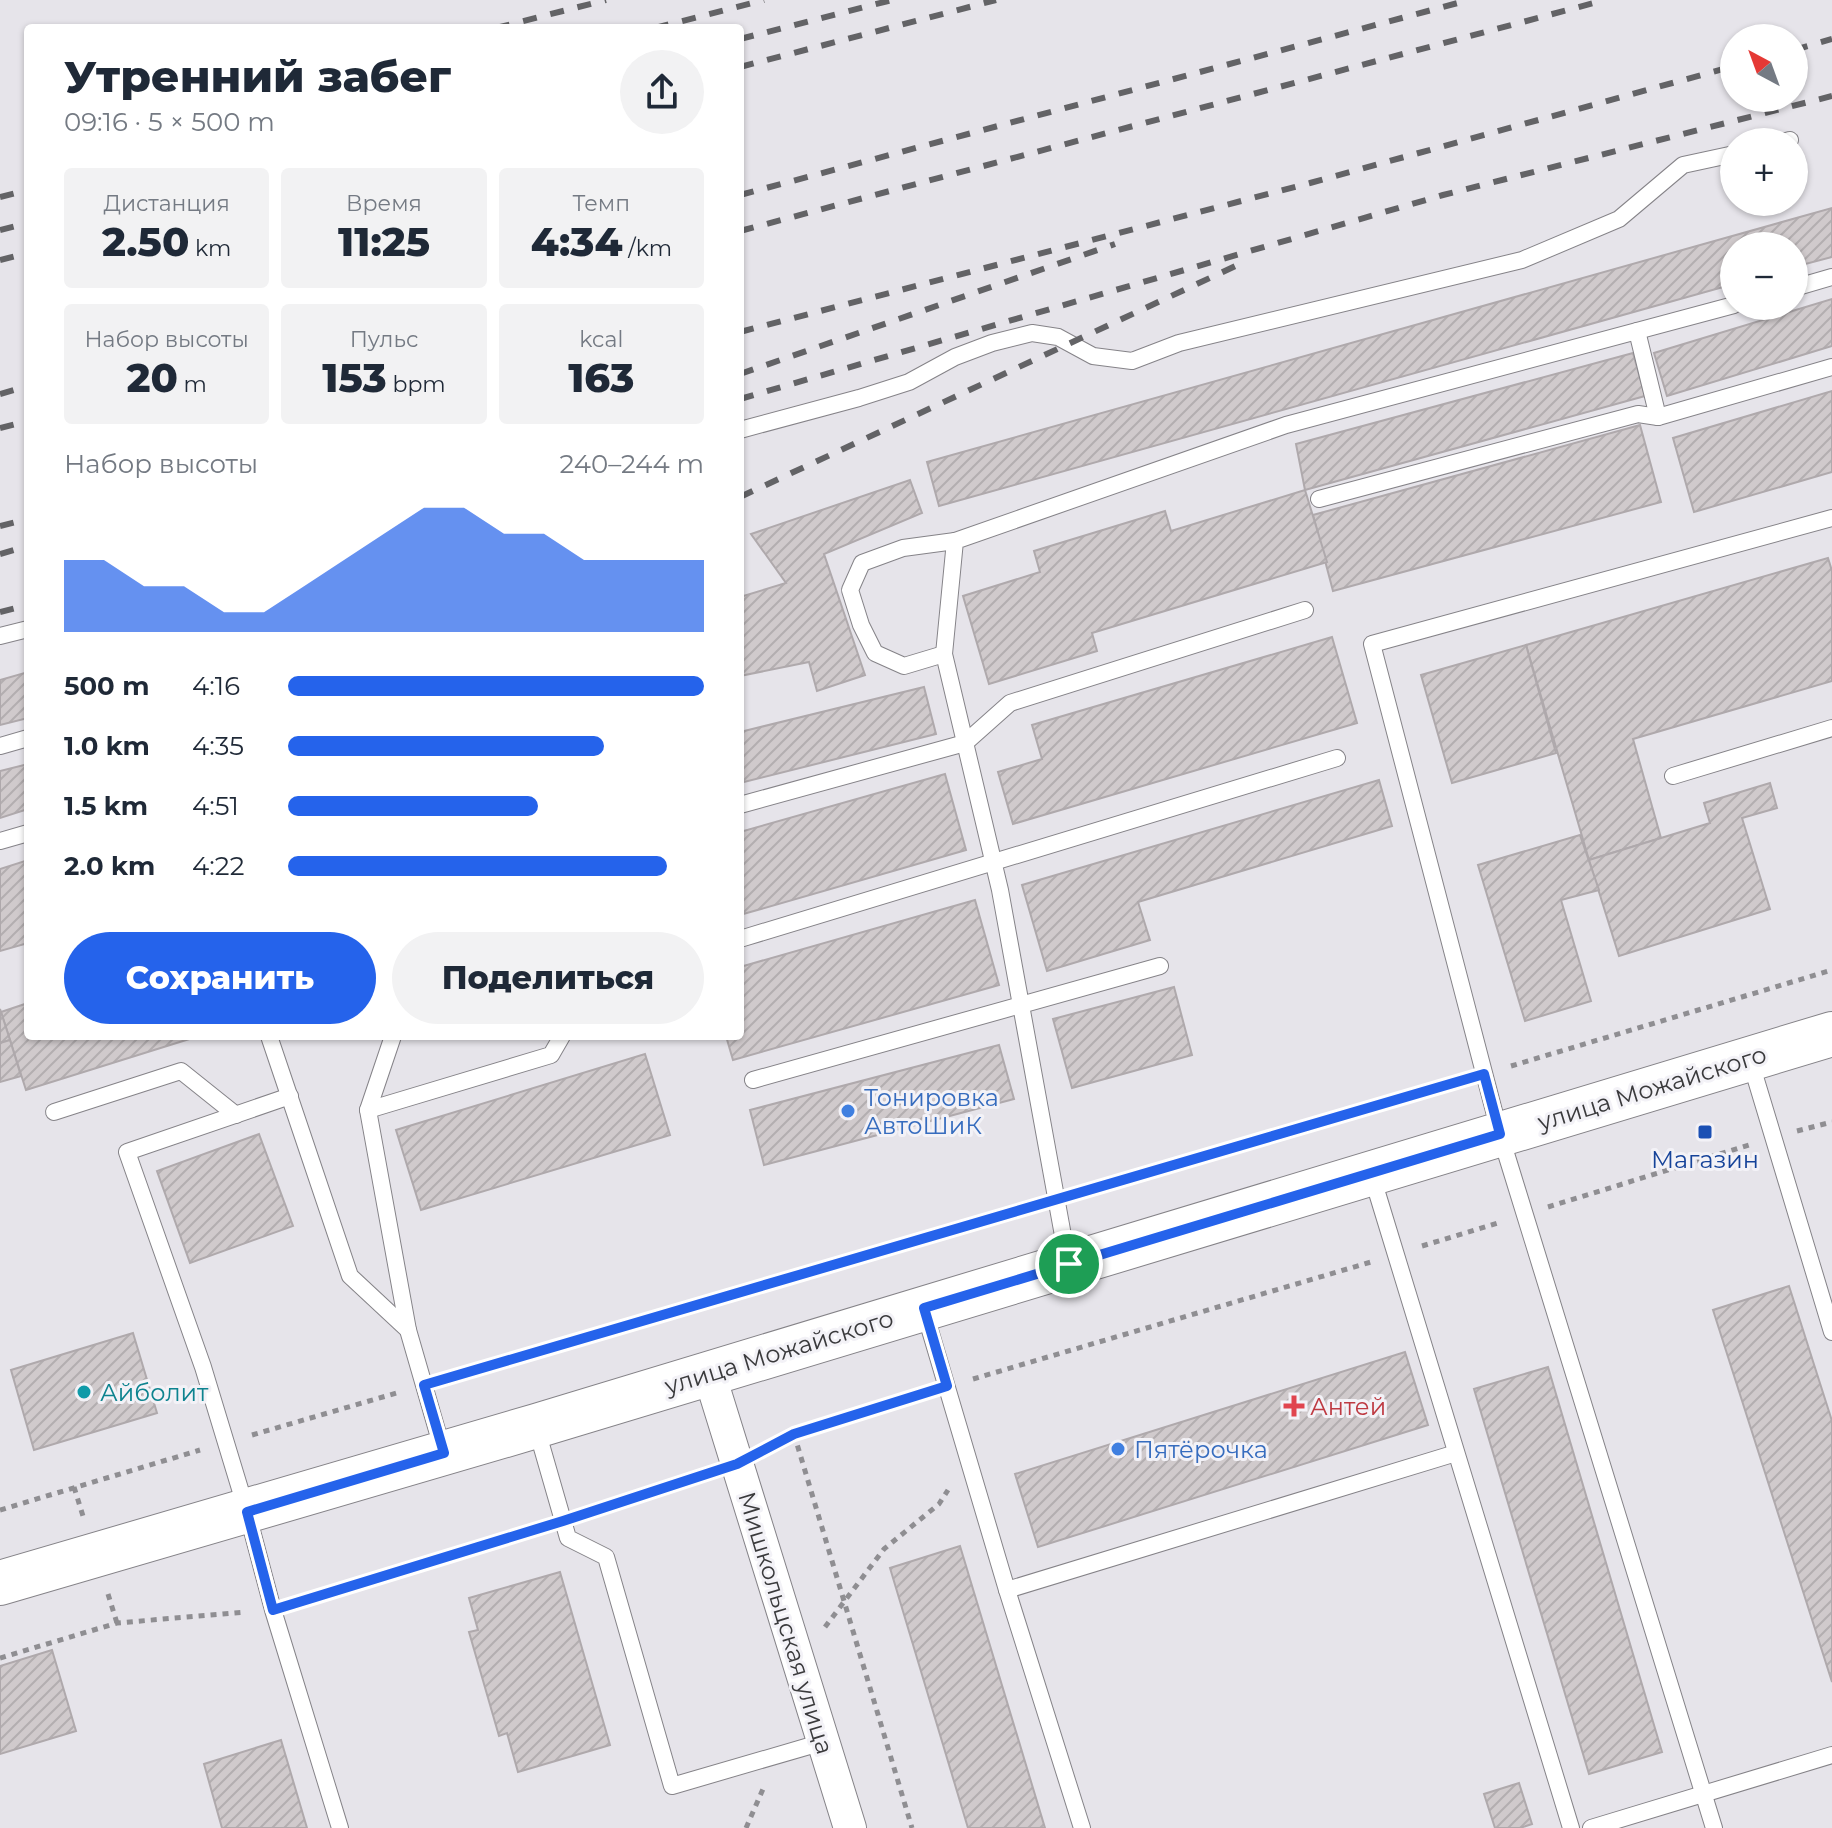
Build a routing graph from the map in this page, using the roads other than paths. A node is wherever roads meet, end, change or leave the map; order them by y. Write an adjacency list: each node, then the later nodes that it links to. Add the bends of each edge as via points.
1 (1720, 157): 8 (lane, via 1683,165 1619,219 1522,260 1179,343 1132,361 1093,356 1058,337 1032,333 955,357 896,386)
2 (1832, 277): 3 (lane)
3 (1808, 284)
4 (1720, 309): 5 (lane)
5 (1637, 331): 7 (lane); 11 (lane, via 1286,425)
6 (1832, 367): 7 (lane)
7 (1658, 417): 9 (lane, via 1638,414)
8 (744, 429)
9 (1319, 499)
10 (1832, 518): 39 (lane, via 1372,644)
11 (955, 541): 15 (lane); 15 (lane, via 903,548 862,563 850,590 875,653 904,666)
12 (1305, 610): 18 (lane, via 1010,703)
13 (24, 630): 14 (lane)
14 (0, 636)
15 (944, 654): 18 (lane)
16 (1832, 728): 21 (lane)
17 (24, 739): 19 (lane)
18 (965, 743): 22 (lane); 25 (lane)
19 (0, 746)
20 (1337, 758): 25 (lane)
21 (1673, 776)
22 (744, 804)
23 (24, 834): 24 (lane)
24 (0, 841)
25 (993, 862): 26 (lane); 28 (lane)
26 (744, 938)
27 (1160, 966): 28 (lane)
28 (1021, 1005): 34 (lane); 41 (lane)
29 (1832, 1034): 33 (main road, улица Можайского)
30 (270, 1040): 35 (lane)
31 (392, 1040): 36 (lane)
32 (560, 1040): 36 (lane, via 551,1055)
33 (1750, 1059): 39 (main road, улица Можайского); 44 (lane)
34 (753, 1080)
35 (290, 1096): 38 (lane); 43 (lane, via 350,1276)
36 (368, 1110): 43 (lane)
37 (54, 1112): 38 (lane, via 181,1071)
38 (236, 1115): 49 (lane, via 127,1152 203,1367)
39 (1500, 1134): 40 (main road, улица Можайского); 54 (lane)
40 (1370, 1172): 41 (main road, улица Можайского); 48 (lane)
41 (1069, 1264): 42 (main road, улица Можайского)
42 (924, 1308): 45 (main road, улица Можайского); 51 (lane)
43 (408, 1330): 47 (lane)
44 (1832, 1332)
45 (709, 1373): 46 (main road, улица Можайского); 52 (street, Мишкольцская улица)
46 (536, 1426): 47 (main road, улица Можайского); 52 (lane, via 568,1538 606,1557 672,1786)
47 (444, 1453): 49 (main road, улица Можайского)
48 (1456, 1453): 51 (lane); 58 (lane)
49 (247, 1512): 50 (main road, улица Можайского); 55 (lane)
50 (0, 1583)
51 (1007, 1590): 57 (lane)
52 (823, 1742): 56 (street, Мишкольцская улица)
53 (1832, 1755): 54 (lane)
54 (1704, 1794): 59 (lane); 60 (lane)
55 (340, 1828)
56 (850, 1828)
57 (1082, 1828)
58 (1571, 1828)
59 (1591, 1828)
60 (1714, 1828)

